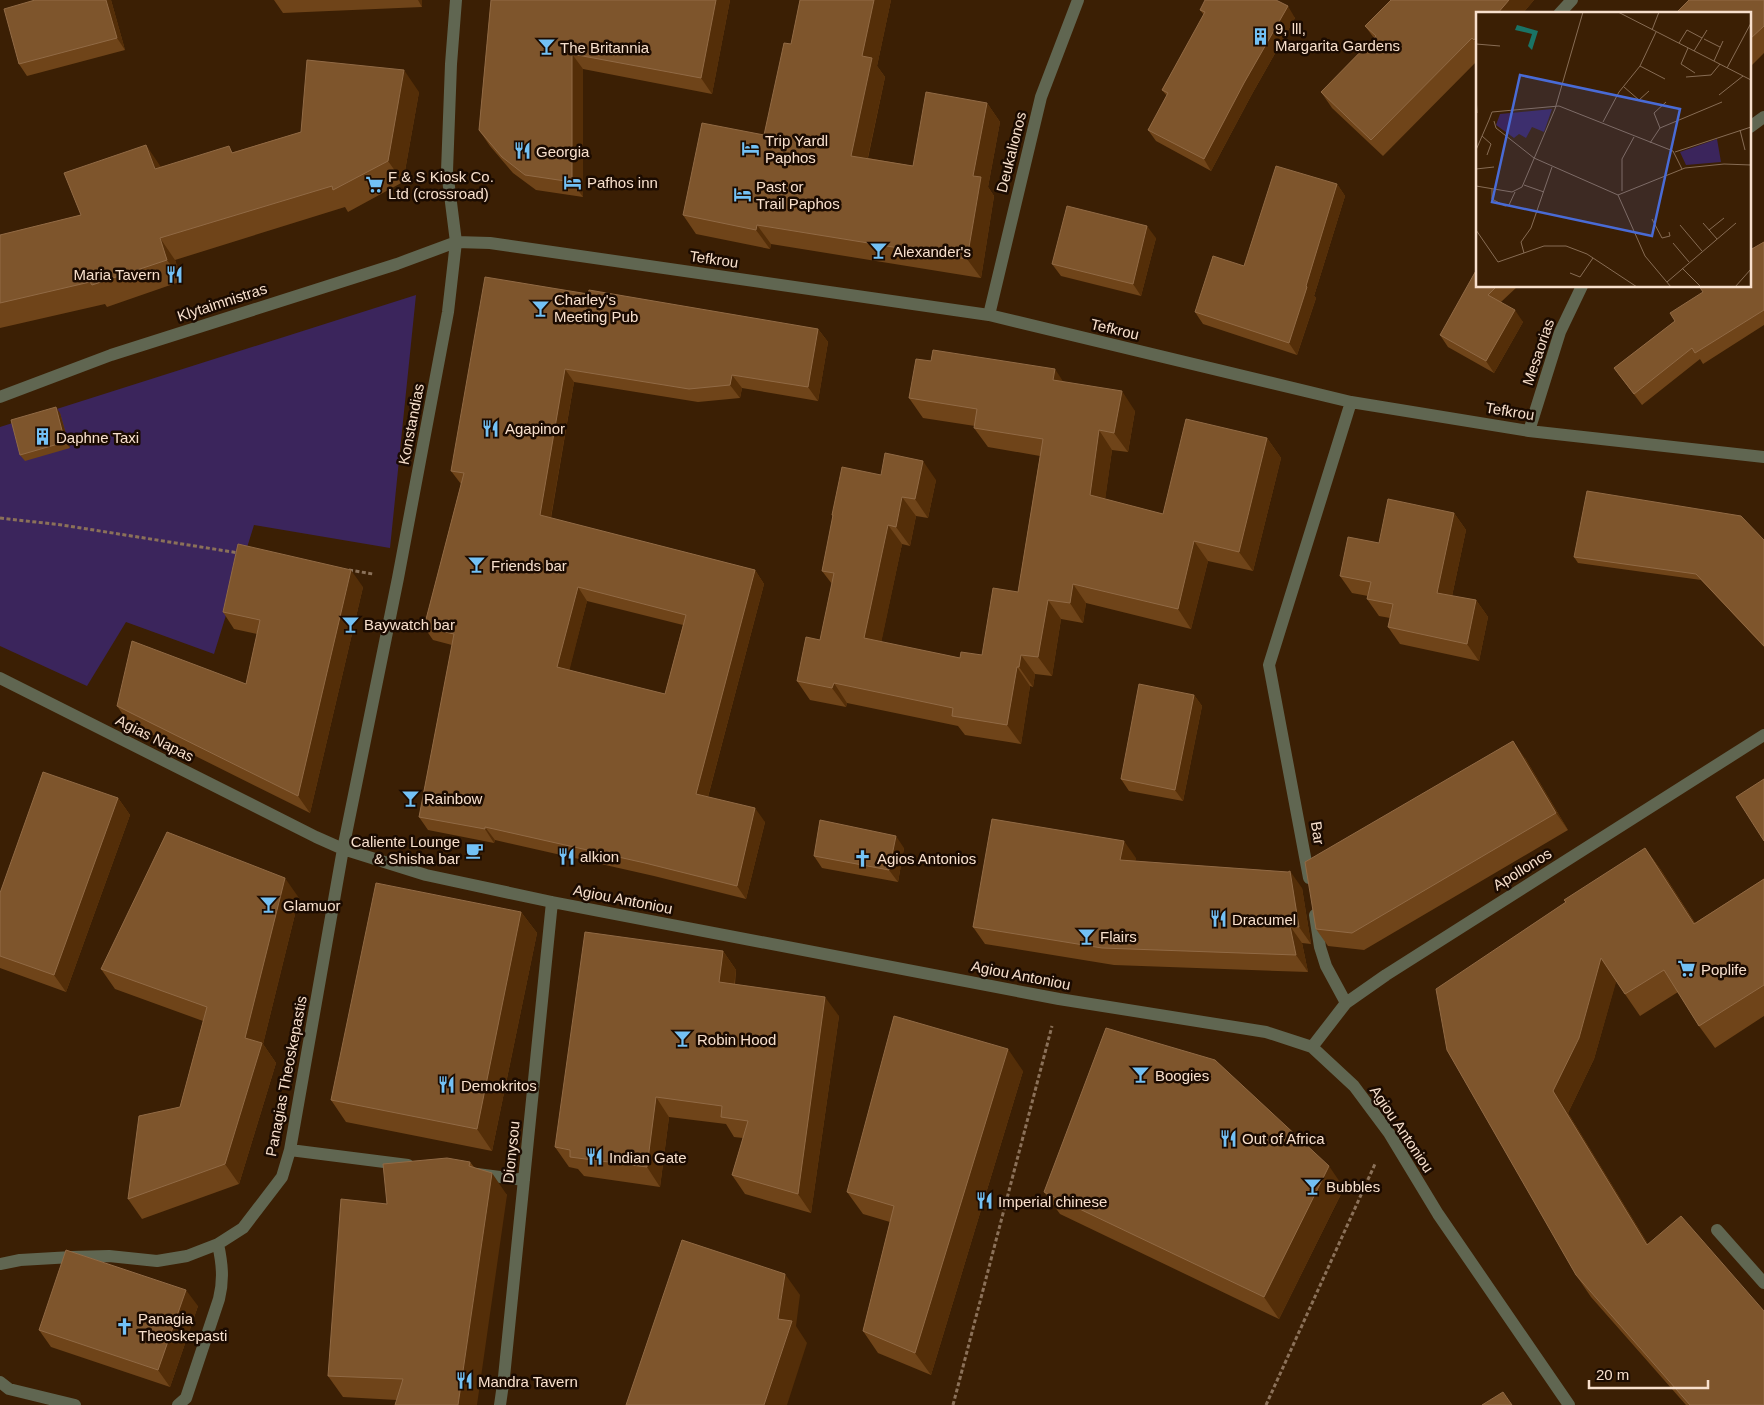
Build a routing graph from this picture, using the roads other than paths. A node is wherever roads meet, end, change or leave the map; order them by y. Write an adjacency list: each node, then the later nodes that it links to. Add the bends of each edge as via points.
1 (456, 0): 7 (street, Konstandias, via 447,171)
2 (1078, 0): 9 (street, Deukalionos, via 1041,97)
3 (1572, 0): 4 (street)
4 (1561, 12)
5 (1764, 117): 6 (street)
6 (1752, 126)
7 (456, 242): 9 (street, Tefkrou, via 490,242); 10 (street, Klytaimnistras, via 397,264 111,355); 17 (street, Konstandias, via 448,312)
8 (1581, 288): 12 (street, Mesaorias, via 1560,332)
9 (988, 316): 11 (street, Tefkrou)
10 (0, 397)
11 (1351, 402): 12 (street, Tefkrou); 19 (street, Bar, via 1269,665 1320,947 1326,966)
12 (1529, 430): 13 (street, Tefkrou)
13 (1764, 457)
14 (0, 678): 16 (street, Agias Napas)
15 (1764, 736): 19 (street, Apollonos)
16 (296, 827): 17 (street, Agiou Antoniou)
17 (343, 849): 18 (street, Agiou Antoniou, via 426,875); 21 (street, Panagias Theoskepastis)
18 (552, 902): 20 (street, Agiou Antoniou, via 1059,999 1266,1032); 24 (street, Dionysou)
19 (1346, 1003): 20 (street, Apollonos)
20 (1312, 1047): 33 (street, Agiou Antoniou, via 1354,1086 1389,1133 1438,1214)
21 (290, 1150): 22 (street); 26 (street, Panagias Theoskepastis, via 282,1177 243,1228)
22 (417, 1166)
23 (466, 1172): 24 (street)
24 (524, 1180): 32 (street, Dionysou)
25 (1717, 1230): 28 (street)
26 (218, 1244): 27 (street, Panagias Theoskepastis, via 187,1256 157,1261 109,1256 20,1260); 31 (street, via 223,1284 186,1398)
27 (0, 1264)
28 (1764, 1283)
29 (0, 1382): 30 (street, via 9,1389)
30 (75, 1405)
31 (178, 1405)
32 (500, 1405)
33 (1569, 1405)

